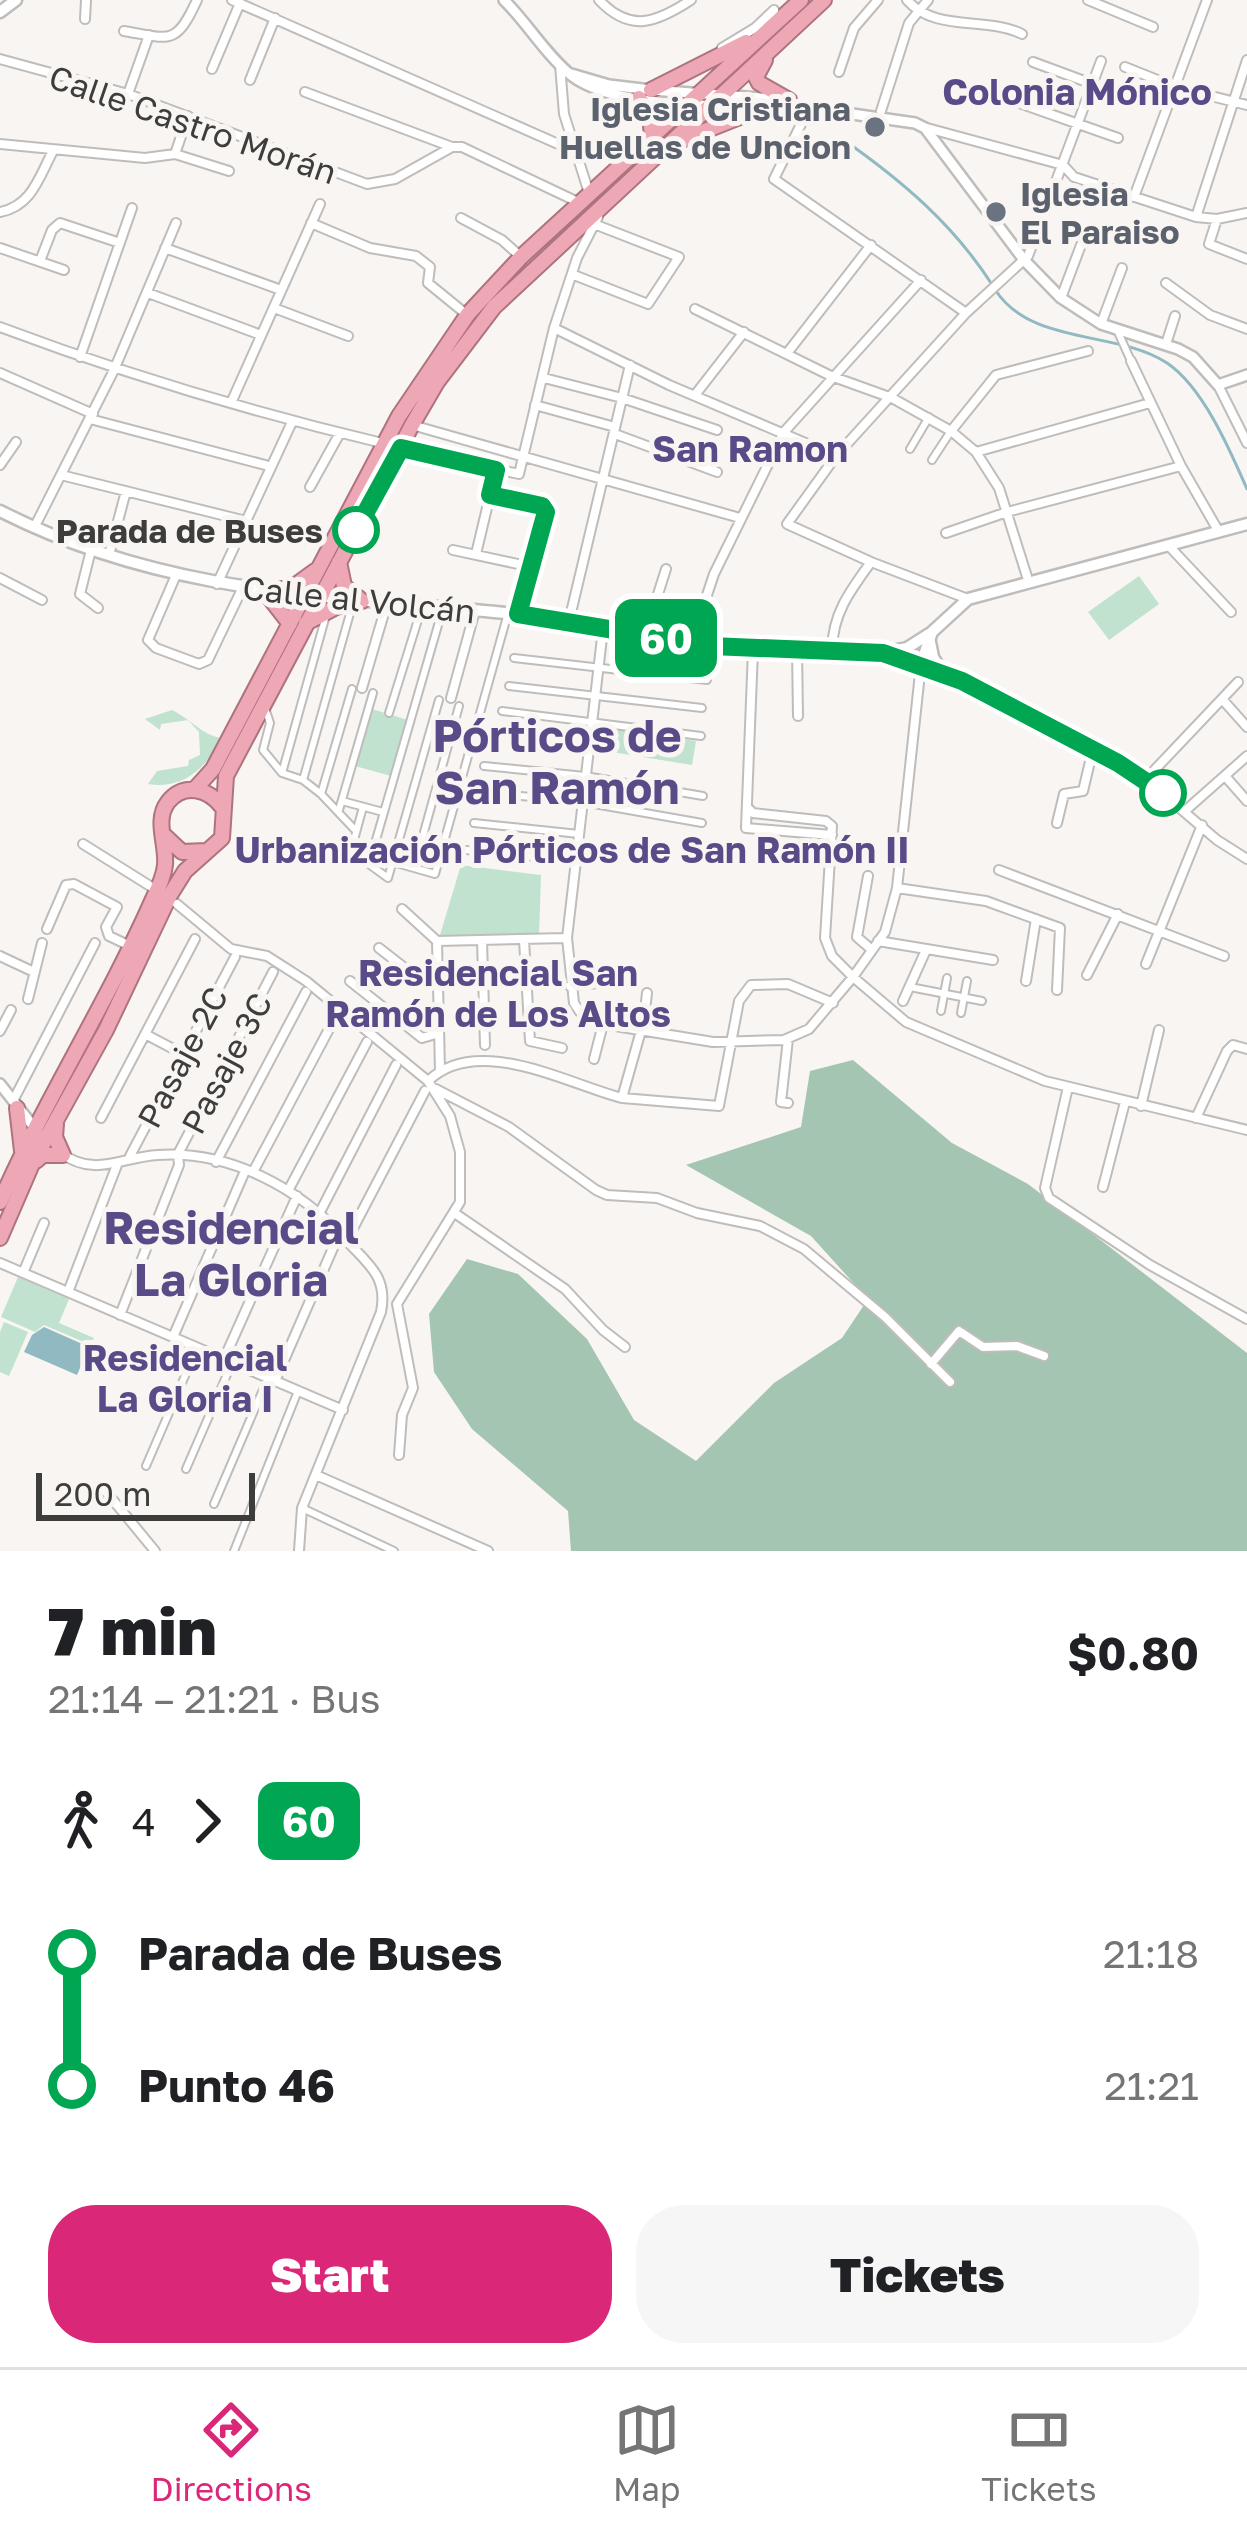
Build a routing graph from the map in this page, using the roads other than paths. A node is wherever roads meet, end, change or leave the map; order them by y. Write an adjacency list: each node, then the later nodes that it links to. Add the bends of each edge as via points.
1 (16, 0): 18 (main road)
2 (86, 0): 21 (street)
3 (197, 0): 25 (street, via 182,32)
4 (598, 0): 5 (street, via 633,22)
5 (692, 0)
6 (785, 0): 19 (street)
7 (801, 0): 19 (highway)
8 (824, 0): 26 (highway)
9 (878, 0): 35 (street, via 854,28)
10 (907, 0): 17 (street)
11 (928, 0): 17 (street)
12 (1088, 0): 22 (street)
13 (1207, 0): 38 (street)
14 (508, 1): 33 (street)
15 (236, 2): 16 (street); 34 (street)
16 (257, 4): 20 (street)
17 (916, 11): 24 (street); 51 (street)
18 (0, 12)
19 (777, 15): 26 (highway); 31 (street)
20 (275, 18): 36 (street); 60 (street)
21 (85, 19)
22 (1153, 27)
23 (124, 31): 25 (street)
24 (1022, 34)
25 (149, 35): 40 (street)
26 (770, 39): 31 (highway); 42 (highway); 45 (highway); 47 (highway, via 757,77)
27 (0, 59): 40 (street, Calle Castro Morán)
28 (1247, 60): 46 (street)
29 (1101, 61): 37 (street)
30 (1033, 62): 37 (street)
31 (704, 64): 41 (highway)
32 (1125, 67): 38 (street)
33 (564, 68): 41 (street); 60 (street, via 561,94)
34 (212, 69)
35 (839, 72)
36 (250, 80)
37 (1092, 84): 44 (street); 53 (street)
38 (1175, 87): 46 (street); 64 (street)
39 (304, 92): 58 (street)
40 (128, 94): 52 (street, Calle Castro Morán)
41 (645, 94): 42 (street); 56 (highway)
42 (692, 98): 45 (street); 56 (highway)
43 (1002, 98): 53 (street)
44 (1130, 98)
45 (716, 99): 47 (street); 49 (street); 56 (highway)
46 (1232, 101): 48 (street); 71 (street)
47 (793, 103): 49 (street); 50 (street)
48 (1247, 106)
49 (765, 107): 56 (highway)
50 (809, 108): 54 (street); 79 (street, via 774,179)
51 (881, 111)
52 (188, 116): 58 (street, Calle Castro Morán, via 367,184 395,179); 61 (street)
53 (1078, 122): 55 (street); 62 (street)
54 (925, 128): 62 (street); 86 (street)
55 (1118, 137)
56 (657, 141): 65 (highway); 66 (highway)
57 (0, 145): 59 (street)
58 (452, 147): 65 (street)
59 (52, 151): 61 (street); 69 (street, via 28,198)
60 (574, 151): 65 (street)
61 (175, 154): 63 (street)
62 (1063, 165): 64 (street, via 1075,177); 86 (street)
63 (230, 171)
64 (1134, 197): 71 (street)
65 (585, 198): 83 (highway)
66 (607, 200): 76 (street); 77 (highway)
67 (320, 204): 75 (street)
68 (132, 208): 78 (street)
69 (0, 212)
70 (1247, 213): 73 (street)
71 (1196, 217): 73 (street)
72 (461, 218): 83 (street)
73 (1217, 219): 85 (street, via 1209,244)
74 (176, 223): 82 (street)
75 (311, 223): 93 (street); 99 (street, via 370,248 422,258 428,283)
76 (594, 224): 84 (street); 90 (street, via 679,257 648,304)
77 (567, 236): 84 (street); 130 (highway, via 494,307)
78 (120, 243): 87 (street, via 59,223); 112 (street)
79 (871, 245): 91 (street); 111 (street)
80 (1082, 245): 95 (street)
81 (0, 248): 87 (street)
82 (166, 248): 93 (street); 94 (street)
83 (521, 257): 99 (highway)
84 (577, 258): 90 (street)
85 (1247, 259)
86 (1024, 260): 95 (street); 98 (street)
87 (40, 261): 89 (street)
88 (1121, 268): 101 (street)
89 (64, 270)
90 (574, 275): 103 (street)
91 (921, 280): 98 (street); 118 (street)
92 (1166, 283): 104 (street, via 1210,315)
93 (281, 290): 96 (street)
94 (148, 292): 106 (street); 115 (street)
95 (1061, 298): 101 (street)
96 (274, 308): 106 (street); 108 (street)
97 (695, 309): 105 (street)
98 (966, 313): 123 (street)
99 (468, 314): 138 (highway)
100 (1174, 316): 109 (street)
101 (1101, 325): 107 (street)
102 (0, 327): 112 (street)
103 (554, 328): 114 (street); 119 (street)
104 (1247, 329)
105 (744, 332): 111 (street); 121 (street)
106 (261, 335): 124 (street)
107 (1119, 335): 109 (street); 113 (street)
108 (348, 336)
109 (1166, 344): 120 (street, via 1193,357)
110 (1088, 351): 133 (street, via 996,376)
111 (788, 352): 118 (street)
112 (80, 357): 115 (street)
113 (1131, 361): 125 (street)
114 (630, 365): 121 (street); 122 (street)
115 (114, 370): 124 (street); 127 (street)
116 (0, 373): 127 (street)
117 (1247, 375): 120 (street)
118 (831, 376): 123 (street); 134 (street)
119 (544, 378): 122 (street); 126 (street)
120 (1218, 386): 137 (street)
121 (694, 395): 134 (street)
122 (622, 398): 131 (street); 132 (street)
123 (892, 398): 128 (street); 142 (street)
124 (231, 403): 129 (street)
125 (1150, 404): 141 (street); 147 (street)
126 (535, 405): 131 (street); 143 (street)
127 (92, 417): 146 (street); 150 (street)
128 (929, 417): 133 (street); 140 (street)
129 (292, 422): 135 (street); 146 (street)
130 (412, 425): 139 (highway); 143 (street)
131 (615, 430): 149 (street); 151 (street)
132 (717, 430)
133 (951, 431): 141 (street); 144 (street)
134 (784, 432): 142 (street); 157 (street)
135 (340, 433): 138 (street); 152 (street)
136 (16, 442): 145 (street)
137 (1247, 442)
138 (384, 443): 170 (highway)
139 (401, 448): 148 (street); 170 (highway)
140 (910, 449)
141 (976, 452): 156 (street)
142 (836, 456): 171 (street, via 787,524)
143 (524, 457): 148 (street, via 517,475); 151 (street)
144 (932, 460)
145 (0, 465)
146 (269, 466): 158 (street)
147 (1181, 466): 156 (street); 161 (street)
148 (496, 470): 154 (street)
149 (717, 472)
150 (62, 475): 153 (street); 160 (street)
151 (603, 477): 157 (street); 192 (street)
152 (310, 487)
153 (126, 491): 158 (street); 169 (street)
154 (490, 495): 168 (street); 172 (street, via 545,509)
155 (0, 511): 160 (main road, Calle al Volcán)
156 (1007, 512): 162 (street); 176 (street)
157 (740, 518): 197 (street)
158 (246, 521): 163 (street)
159 (1245, 524): 161 (main road)
160 (33, 528): 166 (main road, Calle al Volcán)
161 (1219, 532): 165 (main road)
162 (946, 533)
163 (239, 536): 164 (street); 177 (street)
164 (314, 540)
165 (1168, 545): 176 (main road); 189 (street)
166 (91, 550): 169 (main road, Calle al Volcán); 186 (street, via 80,593)
167 (453, 550): 168 (street)
168 (476, 554): 172 (street)
169 (109, 556): 174 (main road, Calle al Volcán)
170 (332, 560): 179 (highway, via 304,582); 180 (highway); 184 (highway)
171 (871, 562): 181 (street); 199 (street, via 833,624)
172 (532, 567): 190 (street)
173 (667, 569): 195 (street)
174 (176, 575): 177 (main road, Calle al Volcán); 178 (street, via 148,640 199,664)
175 (0, 578): 182 (street)
176 (1029, 583): 181 (main road)
177 (216, 585): 178 (main road, Calle al Volcán)
178 (242, 589): 179 (main road, Calle al Volcán)
179 (265, 592): 180 (main road, Calle al Volcán); 193 (highway)
180 (313, 597): 184 (main road, Calle al Volcán); 193 (highway)
181 (968, 599): 196 (main road)
182 (41, 600)
183 (387, 603): 184 (main road, Calle al Volcán); 185 (main road, Calle al Volcán); 209 (street)
184 (357, 606): 193 (highway); 230 (street)
185 (422, 606): 187 (main road, Calle al Volcán); 218 (street)
186 (98, 608)
187 (443, 608): 188 (main road, Calle al Volcán); 242 (street)
188 (475, 611): 190 (main road, Calle al Volcán); 212 (street)
189 (1231, 612)
190 (513, 614): 192 (main road, Calle al Volcán); 258 (street, via 435,874)
191 (326, 619): 226 (street)
192 (568, 621): 194 (main road, Calle al Volcán)
193 (297, 624): 214 (highway); 231 (highway)
194 (603, 627): 195 (main road, Calle al Volcán); 204 (street)
195 (645, 635): 197 (main road, Calle al Volcán)
196 (931, 635): 201 (main road); 203 (main road); 205 (main road)
197 (691, 643): 200 (main road, Calle al Volcán)
198 (797, 649): 199 (main road, Calle al Volcán); 200 (main road, Calle al Volcán); 219 (street)
199 (832, 649): 201 (main road, Calle al Volcán)
200 (753, 650): 239 (street)
201 (883, 653): 203 (main road, Calle al Volcán)
202 (514, 658): 204 (street)
203 (922, 664): 205 (street, Calle al Volcán); 262 (street)
204 (598, 668): 206 (street); 211 (street)
205 (942, 672): 223 (street, Calle al Volcán)
206 (707, 680)
207 (1238, 682): 213 (street)
208 (509, 686): 211 (street)
209 (357, 688): 233 (street)
210 (373, 693): 237 (street)
211 (595, 695): 216 (street); 220 (street)
212 (445, 699): 256 (street)
213 (1222, 699): 221 (street); 229 (street)
214 (263, 704): 226 (street, via 270,723 262,750); 241 (highway, via 226,776)
215 (459, 706): 258 (street)
216 (702, 708)
217 (502, 711): 220 (street)
218 (389, 713)
219 (798, 716)
220 (592, 722): 222 (street); 227 (street)
221 (1247, 727)
222 (701, 736)
223 (1093, 749): 229 (street, Calle al Volcán); 245 (street, via 1083,791 1064,794)
224 (1247, 756): 228 (street)
225 (484, 766): 227 (street)
226 (282, 773): 230 (street)
227 (585, 776): 234 (street); 236 (street)
228 (1225, 776): 235 (street); 240 (street)
229 (1146, 779): 240 (street, Calle al Volcán)
230 (303, 780): 233 (street)
231 (194, 790): 241 (highway); 247 (highway, via 168,802)
232 (480, 792): 236 (street)
233 (320, 794): 237 (street)
234 (703, 796)
235 (1247, 801)
236 (583, 802): 244 (street); 249 (street)
237 (340, 806): 238 (street); 248 (street)
238 (363, 807): 242 (street); 248 (street)
239 (748, 809): 250 (street, via 826,821); 250 (street, via 748,832)
240 (1186, 810): 246 (street, Calle al Volcán)
241 (224, 811): 253 (highway, via 223,835)
242 (383, 812): 257 (street)
243 (474, 823): 249 (street)
244 (702, 823)
245 (1057, 823)
246 (1202, 825): 254 (street, Calle al Volcán); 268 (street)
247 (163, 831): 253 (highway, via 178,850); 277 (highway, via 165,869)
248 (356, 831): 257 (street, via 350,851)
249 (579, 834): 255 (street)
250 (832, 835): 288 (street, via 825,938)
251 (83, 844): 261 (street)
252 (466, 850): 255 (street)
253 (206, 851): 334 (highway, via 170,895 115,1014)
254 (1247, 859)
255 (576, 861): 269 (street)
256 (393, 862): 257 (street, via 388,878); 258 (street)
257 (369, 864)
258 (414, 868)
259 (999, 870): 265 (street)
260 (868, 876): 276 (street, via 856,937)
261 (150, 886)
262 (897, 887): 266 (street, via 986,901); 276 (street)
263 (177, 904): 326 (street, via 231,949 268,956 291,971)
264 (402, 909): 271 (street)
265 (1118, 914): 268 (street); 287 (street)
266 (1036, 919): 293 (street); 297 (street, via 1060,928)
267 (47, 928): 277 (street, via 60,893 74,884 117,907 109,936)
268 (1161, 931): 281 (street); 284 (street)
269 (567, 938): 273 (street); 295 (street)
270 (195, 939): 315 (street)
271 (437, 940): 272 (street); 290 (street)
272 (482, 940): 273 (street); 319 (street)
273 (524, 940): 320 (street, via 530,1041)
274 (42, 943): 285 (street)
275 (95, 943): 329 (street)
276 (875, 946): 279 (street); 288 (street)
277 (132, 947): 334 (highway)
278 (380, 948): 290 (street, via 420,980)
279 (926, 950): 283 (street); 296 (street)
280 (0, 956): 285 (street)
281 (1223, 956)
282 (235, 957): 322 (street, Pasaje 2C)
283 (993, 960)
284 (1146, 964)
285 (34, 972): 302 (street)
286 (273, 972): 339 (street, Pasaje 3C)
287 (1087, 975)
288 (853, 977): 305 (street); 327 (street, via 906,1022)
289 (947, 978): 300 (street)
290 (438, 980): 314 (street)
291 (967, 980): 301 (street)
292 (350, 981): 314 (street, via 422,1038)
293 (1026, 981)
294 (605, 982): 295 (street)
295 (570, 986): 310 (street, via 580,1012)
296 (910, 987): 300 (street); 303 (street)
297 (1057, 990)
298 (306, 992): 343 (street)
299 (647, 993): 313 (street)
300 (944, 993): 301 (street); 307 (street)
301 (964, 997): 304 (street); 308 (street)
302 (28, 999)
303 (903, 1001)
304 (982, 1001)
305 (833, 1003): 316 (street); 317 (street, via 788,984 752,985 739,1000)
306 (11, 1010): 312 (street)
307 (941, 1011)
308 (961, 1013)
309 (336, 1016): 345 (street)
310 (603, 1024): 313 (street); 323 (street)
311 (1159, 1030): 332 (street)
312 (0, 1031)
313 (642, 1031): 317 (street); 328 (street)
314 (439, 1033): 325 (street)
315 (145, 1034): 322 (street); 335 (street)
316 (788, 1038): 317 (street); 331 (street, via 781,1102)
317 (729, 1041): 328 (street, via 719,1106)
318 (367, 1042): 347 (street)
319 (485, 1045)
320 (562, 1048)
321 (1247, 1049): 336 (street, via 1227,1051)
322 (184, 1054): 341 (street, Pasaje 2C)
323 (594, 1059)
324 (396, 1065): 350 (street)
325 (440, 1072): 326 (street); 328 (street, via 506,1062)
326 (429, 1087): 351 (street, via 450,1116 460,1152); 353 (street); 367 (street, via 509,1127 596,1190 760,1226 805,1249)
327 (1068, 1087): 330 (street); 361 (street, via 1049,1198)
328 (622, 1098)
329 (11, 1100): 333 (street); 334 (highway); 338 (street); 342 (highway)
330 (1125, 1102): 332 (street); 346 (street)
331 (788, 1103)
332 (1141, 1106): 336 (street)
333 (0, 1108)
334 (51, 1113): 338 (highway); 340 (highway)
335 (101, 1118)
336 (1196, 1118): 337 (street)
337 (1247, 1130)
338 (39, 1134): 340 (street); 342 (highway)
339 (178, 1154): 341 (street); 343 (street); 360 (street, Pasaje 3C)
340 (63, 1155): 342 (highway); 344 (street, via 96,1168)
341 (129, 1157): 344 (street)
342 (27, 1158): 349 (highway); 354 (highway)
343 (216, 1162): 345 (street)
344 (117, 1165): 357 (street)
345 (249, 1171): 347 (street); 362 (street)
346 (1102, 1187)
347 (289, 1189): 348 (street)
348 (297, 1196): 350 (street); 366 (street)
349 (0, 1202)
350 (319, 1214): 353 (street)
351 (456, 1214): 359 (street); 363 (street, via 565,1289)
352 (44, 1223): 356 (street)
353 (343, 1236): 358 (street, via 380,1276); 368 (street)
354 (0, 1238)
355 (0, 1263): 356 (street)
356 (23, 1273): 357 (street)
357 (68, 1292): 360 (street)
358 (384, 1296): 359 (street); 371 (street)
359 (397, 1304): 372 (street, via 413,1388 401,1415)
360 (121, 1315): 362 (street)
361 (1247, 1319)
362 (173, 1337): 364 (street)
363 (625, 1346)
364 (197, 1348): 366 (street); 373 (street)
365 (1044, 1356): 367 (street, via 1017,1346 982,1347 959,1330)
366 (228, 1361): 368 (street); 374 (street)
367 (931, 1364): 369 (street)
368 (271, 1380): 370 (street); 377 (street)
369 (950, 1382)
370 (298, 1391): 371 (street); 380 (street)
371 (343, 1410): 375 (street)
372 (399, 1455)
373 (146, 1466)
374 (186, 1469)
375 (316, 1475): 378 (street); 383 (street)
376 (103, 1488): 379 (street)
377 (214, 1504)
378 (302, 1508): 381 (street); 382 (street)
379 (155, 1551)
380 (234, 1551)
381 (298, 1551)
382 (394, 1551)
383 (488, 1551)

